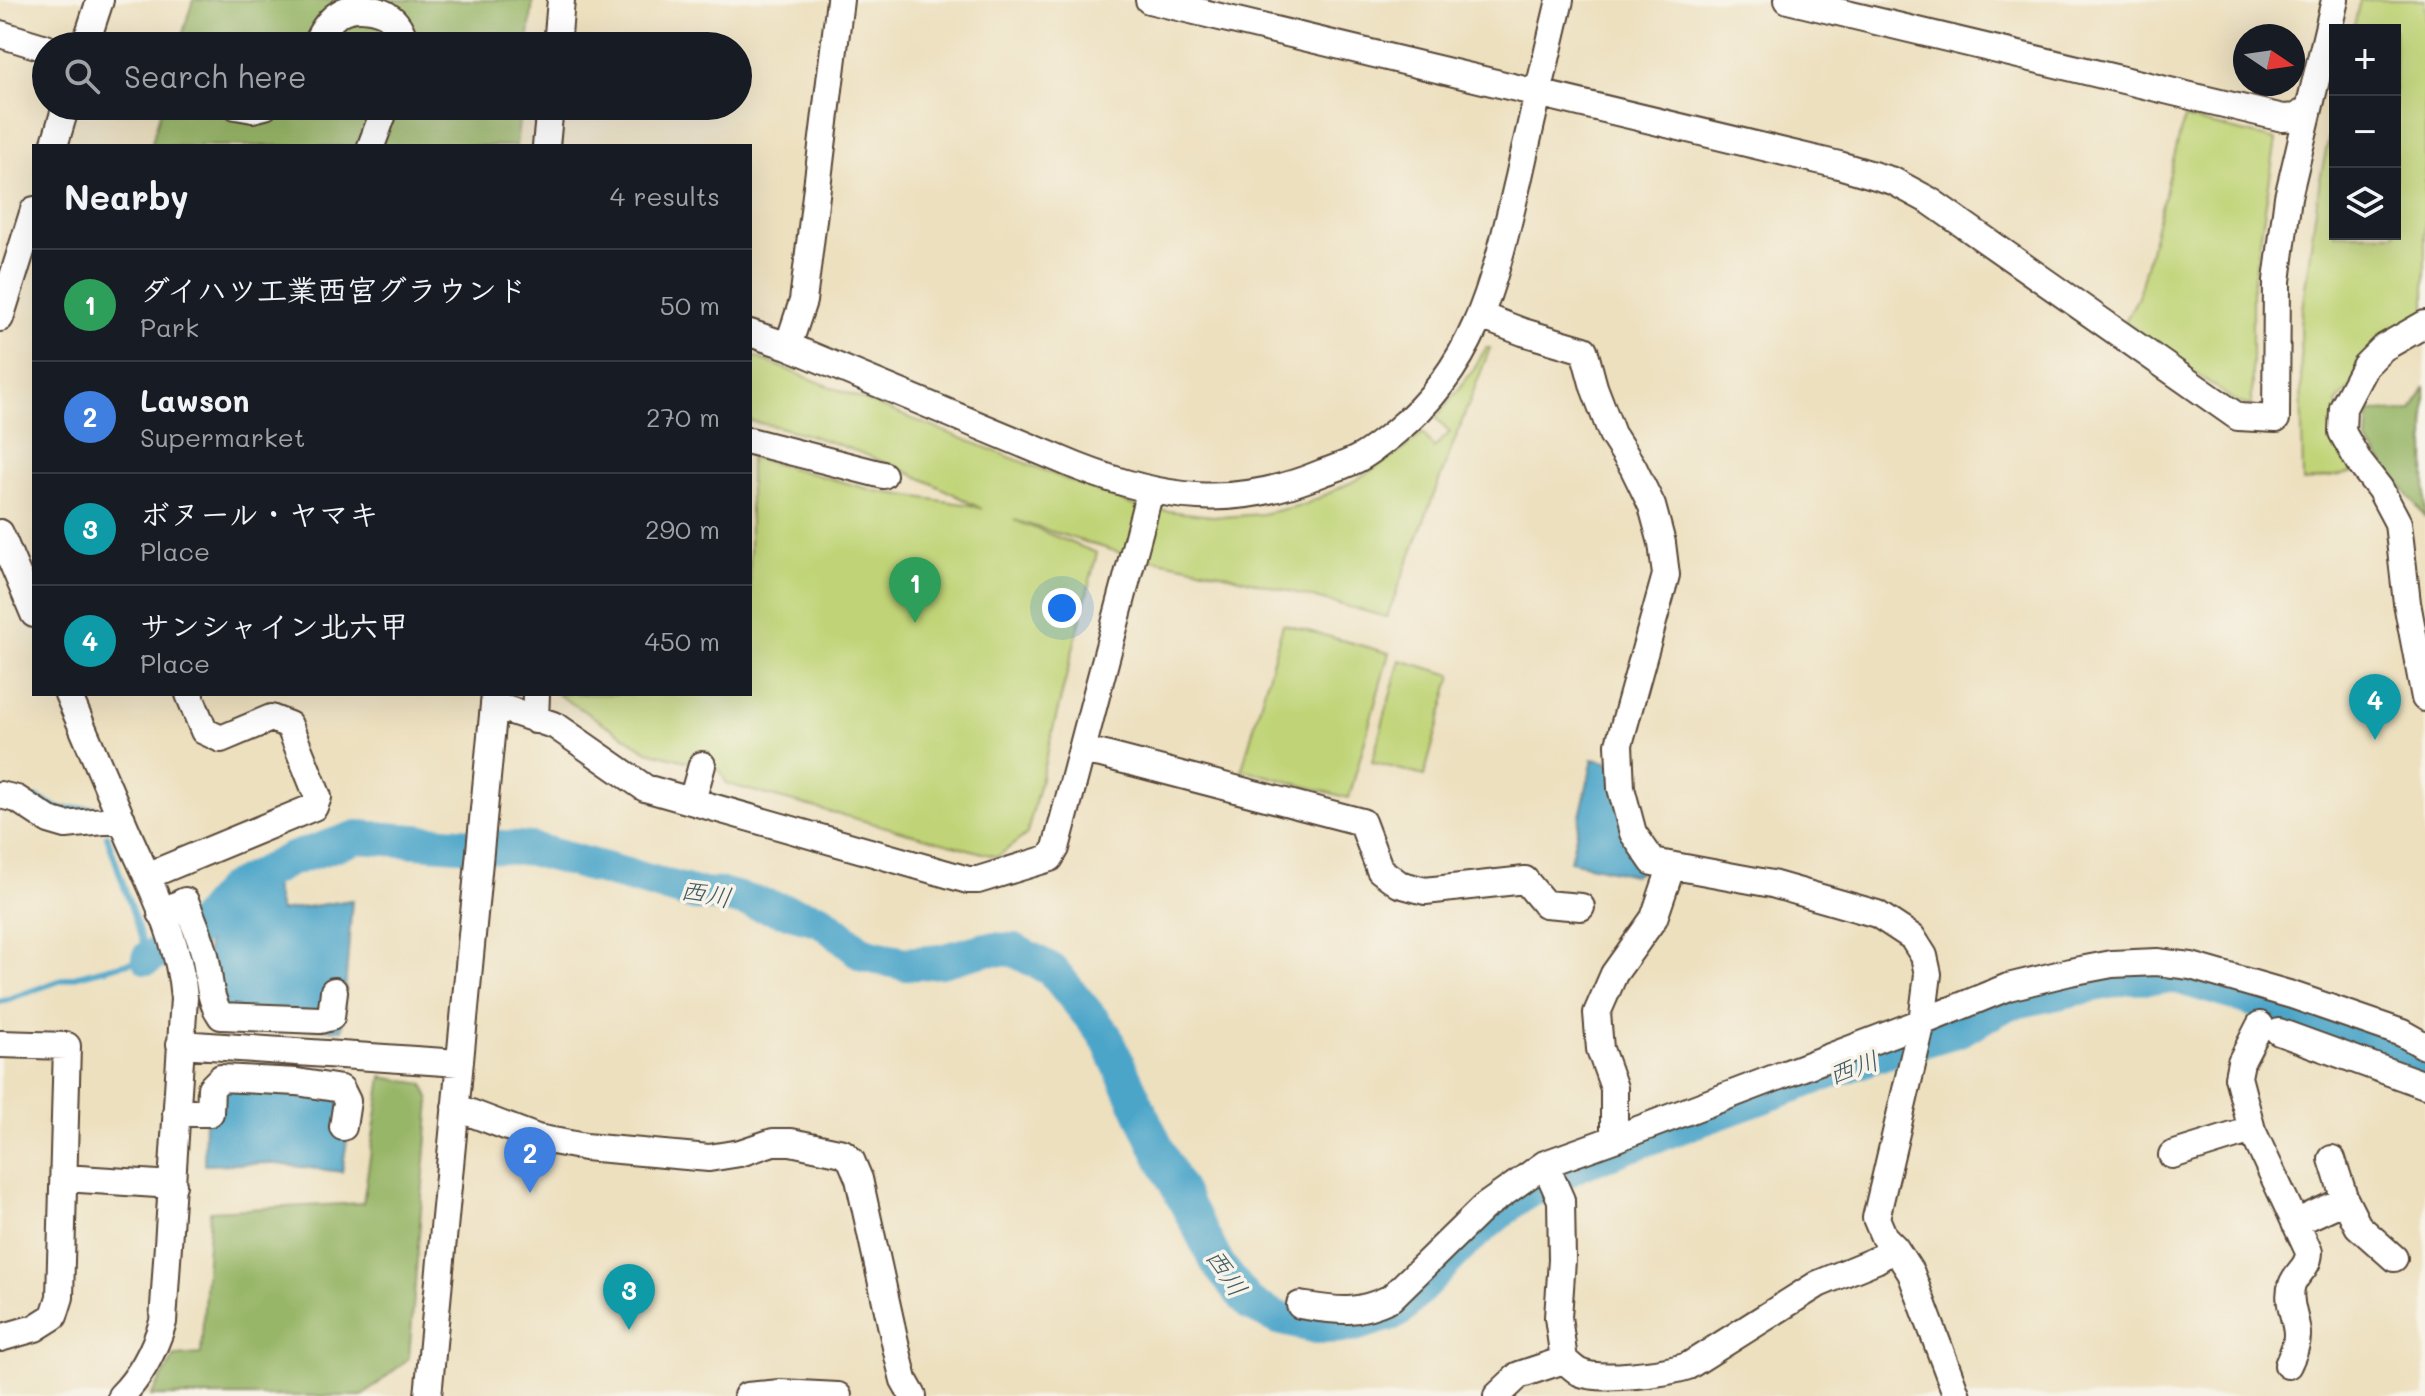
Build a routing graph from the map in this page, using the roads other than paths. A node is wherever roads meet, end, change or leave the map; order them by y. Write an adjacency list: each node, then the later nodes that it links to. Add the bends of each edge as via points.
1 (100, 0): 8 (street)
2 (561, 0): 11 (street)
3 (840, 0): 27 (street, via 803,301)
4 (1149, 0): 14 (street)
5 (1560, 0): 14 (street)
6 (1788, 0): 15 (street, via 2283,118 2297,117)
7 (2335, 0): 15 (street)
8 (90, 32)
9 (321, 32): 10 (street, via 338,13 358,8 390,17)
10 (402, 32)
11 (558, 32)
12 (0, 34): 13 (street)
13 (32, 44)
14 (1538, 93): 15 (street, via 1893,181 1930,201 2238,417 2276,419 2277,281 2288,197); 23 (street)
15 (2309, 108)
16 (62, 120): 19 (street)
17 (381, 120): 20 (street)
18 (549, 120): 21 (street)
19 (55, 144)
20 (372, 144)
21 (546, 144)
22 (32, 216): 24 (street)
23 (1481, 316): 30 (street, via 1439,389 1360,458 1286,488 1253,494 1183,496); 44 (street, via 1584,350 1612,434 1652,506 1666,575 1619,744 1621,788 1633,833 1653,862)
24 (0, 318)
25 (2425, 324): 36 (street, via 2383,348 2365,366 2343,408 2342,432 2398,523)
26 (752, 334): 27 (street)
27 (788, 346): 30 (street, via 1076,466)
28 (752, 442): 29 (street)
29 (883, 475)
30 (1150, 491): 39 (street)
31 (0, 533): 32 (street)
32 (23, 565): 33 (street)
33 (32, 605)
34 (69, 696): 43 (street)
35 (190, 696): 45 (street, via 204,731 221,739 271,718 289,725 318,797 314,807)
36 (2425, 698)
37 (494, 699): 38 (street); 54 (street)
38 (536, 707): 42 (street, via 645,788)
39 (1082, 751): 42 (street, via 1050,858 978,880); 46 (street, via 1362,822 1380,870 1399,884 1425,891 1525,880 1545,904)
40 (702, 765): 42 (street)
41 (0, 795): 43 (street, via 66,825)
42 (692, 801)
43 (122, 819): 45 (street)
44 (1671, 868): 50 (street, via 1772,884 1877,914 1912,937 1924,956 1928,974); 60 (street, via 1654,918 1614,974 1597,1013 1600,1049 1614,1088)
45 (147, 876): 47 (street)
46 (1581, 907)
47 (165, 922): 48 (street, via 185,901 202,943 211,1003 221,1016 320,1020 331,1017); 52 (street, via 184,998)
48 (334, 991)
49 (2275, 1016): 50 (street, via 2191,966 2157,962 2112,964 2008,987); 53 (street, via 2402,1033); 55 (street); 59 (street, via 2241,1062 2238,1077)
50 (1922, 1026): 60 (street); 68 (street, via 1876,1218)
51 (0, 1044): 64 (street, via 67,1046)
52 (180, 1044): 54 (street); 57 (street)
53 (2425, 1046)
54 (459, 1063): 56 (street)
55 (2425, 1085)
56 (455, 1107): 75 (street); 78 (street, via 537,1138 585,1147 709,1158 791,1142 843,1153 859,1179 898,1356)
57 (176, 1113): 58 (street, via 210,1113 211,1088 221,1078 297,1082 341,1089 347,1101); 65 (street)
58 (343, 1127)
59 (2252, 1130): 61 (street); 67 (street)
60 (1614, 1139): 63 (street)
61 (2172, 1155)
62 (2332, 1159): 66 (street)
63 (1545, 1164): 70 (street, via 1484,1207 1391,1298 1342,1312); 73 (street, via 1561,1200 1558,1317)
64 (64, 1178): 65 (street); 71 (street, via 60,1297 54,1316)
65 (173, 1185): 74 (street, via 163,1322 137,1380)
66 (2345, 1200): 67 (street); 69 (street, via 2358,1226)
67 (2295, 1223): 72 (street, via 2309,1252 2308,1263 2292,1285 2297,1335)
68 (1895, 1248): 73 (street, via 1818,1284 1688,1366 1670,1372); 80 (street, via 1911,1273)
69 (2394, 1258)
70 (1300, 1305)
71 (0, 1338)
72 (2288, 1365)
73 (1576, 1376): 79 (street, via 1519,1375)
74 (121, 1396)
75 (428, 1396)
76 (747, 1396): 77 (street)
77 (838, 1396)
78 (913, 1396)
79 (1497, 1396)
80 (1957, 1396)

